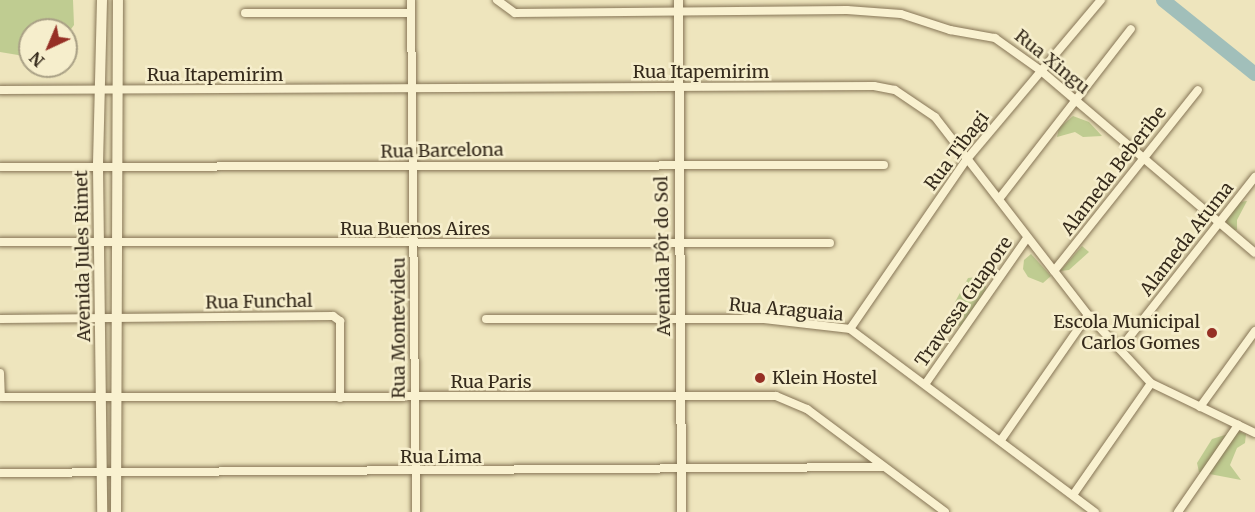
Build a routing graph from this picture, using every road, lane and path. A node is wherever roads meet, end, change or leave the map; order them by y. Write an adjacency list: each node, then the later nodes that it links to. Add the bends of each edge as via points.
1 (102, 0): 14 (main road, Avenida Jules Rimet)
2 (118, 0): 15 (main road, Avenida Jules Rimet)
3 (411, 0): 9 (street, Rua Montevideu)
4 (496, 0): 7 (street, Rua Xingu, via 515,13)
5 (678, 0): 7 (street, Avenida Pôr do Sol)
6 (1101, 0): 11 (street, Rua Tibagi)
7 (678, 12): 11 (street, Rua Xingu, via 902,14 950,30 995,38); 12 (street, Avenida Pôr do Sol)
8 (245, 13): 9 (street)
9 (411, 13): 16 (street, Rua Montevideu)
10 (1131, 29): 18 (street)
11 (1040, 69): 18 (street, Rua Xingu); 20 (street, Rua Tibagi)
12 (678, 87): 16 (street, Rua Itapemirim); 20 (street, Rua Itapemirim, via 874,86 895,90 935,117); 21 (street, Avenida Pôr do Sol)
13 (0, 90): 14 (street, Rua Itapemirim)
14 (99, 90): 15 (street, Rua Itapemirim); 25 (main road, Avenida Jules Rimet)
15 (115, 90): 16 (street, Rua Itapemirim); 26 (main road, Avenida Jules Rimet)
16 (412, 90): 23 (street, Rua Montevideu)
17 (1198, 90): 19 (street, Alameda Beberibe)
18 (1077, 101): 19 (street, Rua Xingu); 28 (street)
19 (1144, 157): 29 (street, Rua Xingu); 38 (street, Alameda Beberibe)
20 (967, 159): 28 (street, Rua Itapemirim); 45 (street, Rua Tibagi)
21 (678, 162): 22 (street, Rua Barcelona); 23 (street, Rua Barcelona); 32 (street, Avenida Pôr do Sol)
22 (884, 165)
23 (413, 166): 26 (street, Rua Barcelona); 34 (street, Rua Montevideu)
24 (0, 167): 25 (street, Rua Barcelona)
25 (98, 167): 26 (street, Rua Barcelona); 35 (main road, Avenida Jules Rimet)
26 (116, 167): 36 (main road, Avenida Jules Rimet)
27 (1255, 177): 29 (street, Alameda Atuma)
28 (999, 199): 30 (street, Rua Itapemirim)
29 (1220, 221): 37 (street, Rua Xingu); 47 (street, Alameda Atuma)
30 (1027, 238): 38 (street, Rua Itapemirim); 49 (street, Travessa Guapore)
31 (0, 242): 35 (street, Rua Buenos Aires)
32 (679, 243): 33 (street, Rua Buenos Aires); 34 (street, Rua Buenos Aires); 44 (street, Avenida Pôr do Sol)
33 (830, 243)
34 (414, 244): 36 (street, Rua Buenos Aires); 53 (street, Rua Montevideu)
35 (99, 245): 36 (street, Rua Buenos Aires); 41 (main road, Avenida Jules Rimet)
36 (116, 245): 42 (main road, Avenida Jules Rimet)
37 (1255, 253)
38 (1054, 271): 39 (street, Rua Itapemirim)
39 (1088, 315): 47 (street, Rua Itapemirim); 60 (street)
40 (0, 319): 41 (street, Rua Funchal)
41 (100, 319): 42 (street, Rua Funchal); 52 (main road, Avenida Jules Rimet)
42 (116, 319): 51 (main road, Avenida Jules Rimet); 56 (street, Rua Funchal, via 333,316 340,321)
43 (486, 319): 44 (street, Rua Araguaia)
44 (680, 319): 45 (street, Rua Araguaia, via 764,319); 55 (street, Avenida Pôr do Sol)
45 (850, 329): 49 (street, Rua Araguaia)
46 (1255, 331): 57 (street)
47 (1120, 349): 50 (street, Rua Itapemirim)
48 (0, 373): 54 (street)
49 (926, 383): 60 (street, Rua Araguaia)
50 (1151, 383): 57 (street, Rua Itapemirim); 67 (street)
51 (116, 395): 52 (street, Rua Paris); 56 (street, Rua Paris); 64 (main road, Avenida Jules Rimet)
52 (100, 396): 54 (street, Rua Paris); 63 (main road, Avenida Jules Rimet)
53 (414, 396): 55 (street, Rua Paris); 56 (street, Rua Paris); 66 (street, Rua Montevideu)
54 (0, 397)
55 (680, 397): 61 (street, Rua Paris, via 776,396 792,400); 62 (street, Avenida Pôr do Sol)
56 (340, 398)
57 (1200, 406): 58 (street, Rua Itapemirim)
58 (1238, 425): 59 (street, Rua Itapemirim); 74 (street)
59 (1255, 434)
60 (1001, 440): 67 (street, Rua Araguaia)
61 (883, 467): 62 (street, Rua Lima); 72 (street, Rua Paris)
62 (680, 470): 66 (street, Rua Lima); 71 (street, Avenida Pôr do Sol)
63 (102, 472): 64 (street, Rua Lima); 65 (street, Rua Lima); 68 (main road, Avenida Jules Rimet)
64 (116, 472): 66 (street, Rua Lima); 69 (main road, Avenida Jules Rimet)
65 (0, 473)
66 (416, 473): 70 (street, Rua Montevideu)
67 (1073, 495): 73 (street, Rua Araguaia)
68 (102, 512)
69 (116, 512)
70 (416, 512)
71 (681, 512)
72 (944, 512)
73 (1095, 512)
74 (1178, 512)

